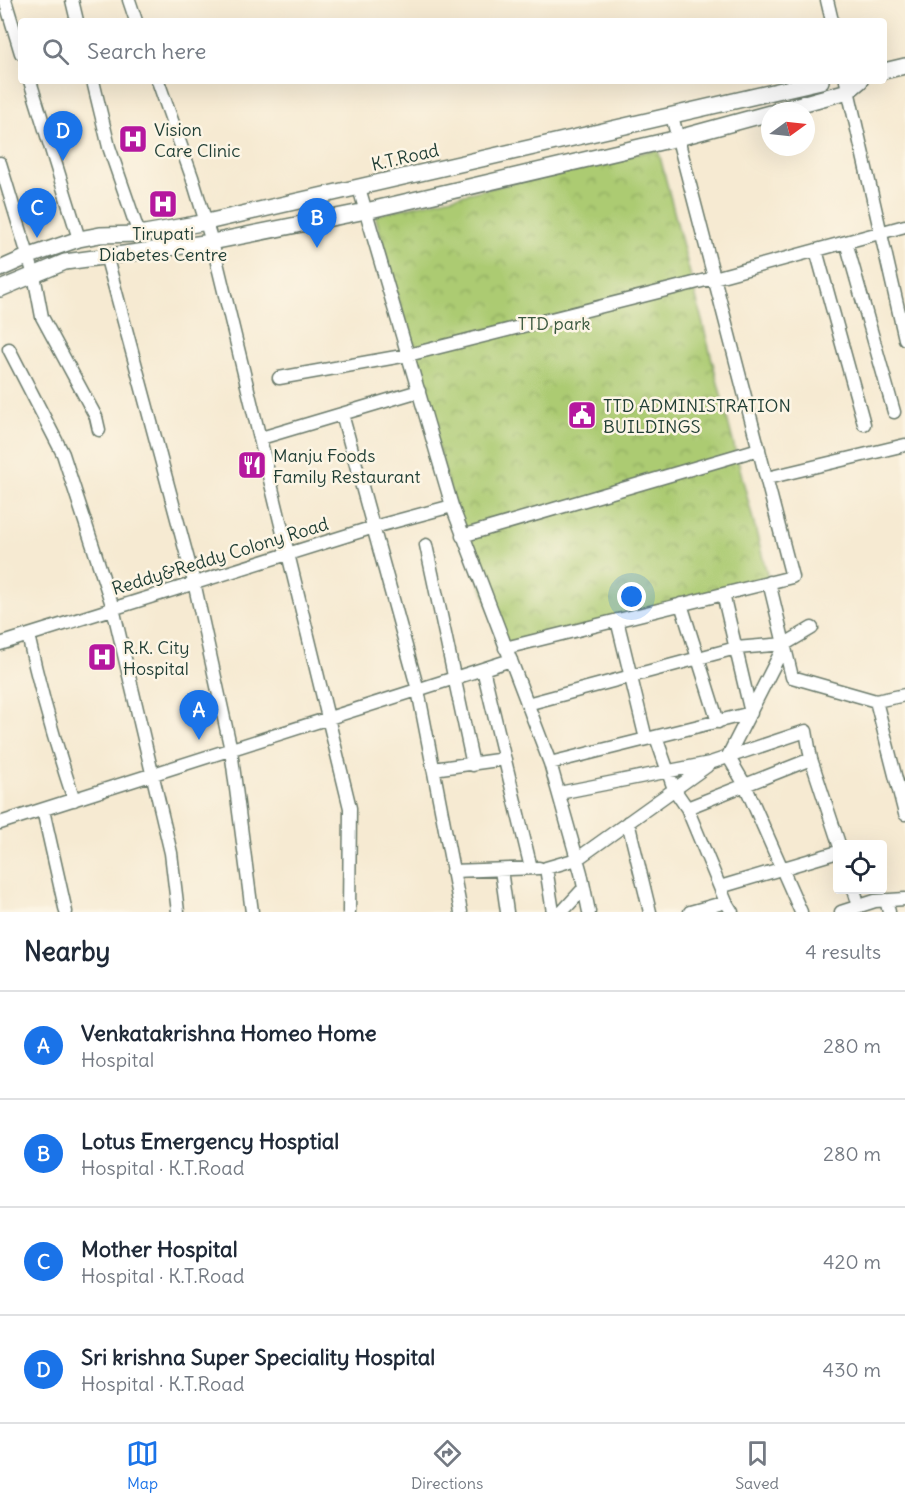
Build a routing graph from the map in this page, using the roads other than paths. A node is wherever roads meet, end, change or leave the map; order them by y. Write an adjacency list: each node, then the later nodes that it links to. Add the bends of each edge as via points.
1 (4, 0): 8 (street)
2 (72, 0): 5 (street)
3 (129, 0): 6 (street)
4 (828, 0): 7 (street)
5 (76, 18)
6 (135, 18)
7 (831, 18)
8 (18, 44)
9 (905, 66): 10 (main road)
10 (887, 70)
11 (31, 84): 27 (street)
12 (94, 84): 26 (street)
13 (159, 84): 23 (street)
14 (808, 84): 18 (main road, K.T.Road)
15 (852, 84): 16 (main road); 25 (street)
16 (801, 102)
17 (761, 115): 19 (main road)
18 (672, 116): 19 (street); 21 (main road, K.T.Road)
19 (678, 138): 22 (main road); 35 (street)
20 (0, 163): 32 (street)
21 (359, 188): 22 (street); 23 (main road, K.T.Road)
22 (366, 211): 28 (main road); 39 (street)
23 (207, 222): 26 (main road, K.T.Road); 28 (street)
24 (905, 226): 25 (street)
25 (881, 233): 29 (street); 37 (street)
26 (139, 234): 27 (main road, K.T.Road)
27 (79, 239): 32 (main road, K.T.Road)
28 (212, 242): 31 (main road); 46 (street)
29 (846, 242): 30 (street); 42 (street)
30 (816, 250): 35 (street); 44 (street)
31 (106, 255): 34 (main road, via 65,262); 55 (street)
32 (27, 257): 33 (main road, K.T.Road); 34 (street)
33 (0, 269)
34 (34, 275): 36 (main road); 45 (street, via 42,317 96,417)
35 (714, 278): 39 (street); 48 (street)
36 (0, 290)
37 (905, 339)
38 (9, 349): 59 (street, via 63,454)
39 (408, 355): 40 (street); 41 (street)
40 (279, 378)
41 (419, 391): 43 (street); 50 (street)
42 (894, 412)
43 (342, 414): 46 (street); 51 (street)
44 (864, 424)
45 (99, 430)
46 (261, 438): 54 (street)
47 (905, 445): 49 (street)
48 (759, 449): 49 (street); 52 (street)
49 (766, 478): 56 (street, via 792,577)
50 (452, 506): 51 (street, Reddy&Reddy Colony Road); 52 (street)
51 (374, 527): 54 (street, Reddy&Reddy Colony Road); 72 (street)
52 (462, 536): 65 (street)
53 (426, 545): 71 (street)
54 (289, 553): 55 (street, Reddy&Reddy Colony Road); 77 (street)
55 (194, 582): 59 (street, Reddy&Reddy Colony Road); 80 (street)
56 (769, 582): 57 (street); 64 (street)
57 (723, 594): 58 (street); 66 (street)
58 (681, 604): 60 (street); 67 (street)
59 (113, 608): 62 (street, Reddy&Reddy Colony Road); 89 (street)
60 (617, 620): 65 (street); 70 (street)
61 (812, 628): 64 (street)
62 (28, 635): 63 (street, Reddy&Reddy Colony Road); 93 (street)
63 (0, 644)
64 (785, 644): 66 (street); 74 (street, via 792,677); 76 (street)
65 (506, 648): 68 (street)
66 (736, 648): 67 (street); 76 (street)
67 (698, 658): 70 (street); 78 (street)
68 (511, 660): 69 (street); 75 (street)
69 (483, 669): 71 (street); 82 (street)
70 (630, 676): 75 (street); 79 (street)
71 (455, 678): 72 (street); 86 (street)
72 (418, 690): 77 (street); 87 (street)
73 (905, 695): 74 (street)
74 (876, 701): 96 (street)
75 (527, 704): 84 (street)
76 (751, 713): 78 (street); 81 (street)
77 (329, 718): 80 (street); 117 (street, via 350,808)
78 (718, 722): 79 (street)
79 (651, 738): 84 (street); 88 (street)
80 (231, 750): 89 (street); 116 (street)
81 (729, 757): 83 (street, via 806,731); 85 (street); 90 (street)
82 (505, 759): 86 (street); 102 (street)
83 (811, 759): 90 (street); 99 (street)
84 (550, 763): 92 (street)
85 (710, 763): 88 (street); 91 (street)
86 (473, 765): 87 (street)
87 (433, 770): 106 (street)
88 (668, 772): 91 (street); 92 (street)
89 (152, 775): 93 (street); 115 (street, via 171,853)
90 (745, 785): 94 (street); 104 (street)
91 (675, 789): 94 (street); 97 (street)
92 (559, 794): 101 (street)
93 (74, 800): 95 (street)
94 (687, 807): 107 (street)
95 (43, 810): 98 (street); 114 (street)
96 (905, 814)
97 (628, 822): 101 (street); 123 (street)
98 (0, 824)
99 (838, 840)
100 (833, 853): 104 (street)
101 (577, 859): 103 (street); 108 (street)
102 (531, 868): 103 (street); 105 (street)
103 (546, 868): 120 (street)
104 (782, 869): 107 (street); 125 (street)
105 (501, 870): 106 (street); 119 (street)
106 (452, 871): 118 (street)
107 (720, 887): 113 (street)
108 (584, 888): 121 (street); 122 (street)
109 (855, 894): 111 (street)
110 (905, 899): 112 (street)
111 (859, 906): 112 (street, via 875,901); 126 (street)
112 (888, 906)
113 (729, 907): 124 (street)
114 (66, 912)
115 (178, 912)
116 (252, 912)
117 (349, 912)
118 (461, 912)
119 (507, 912)
120 (553, 912)
121 (562, 912)
122 (589, 912)
123 (650, 912)
124 (690, 912)
125 (801, 912)
126 (841, 912)

